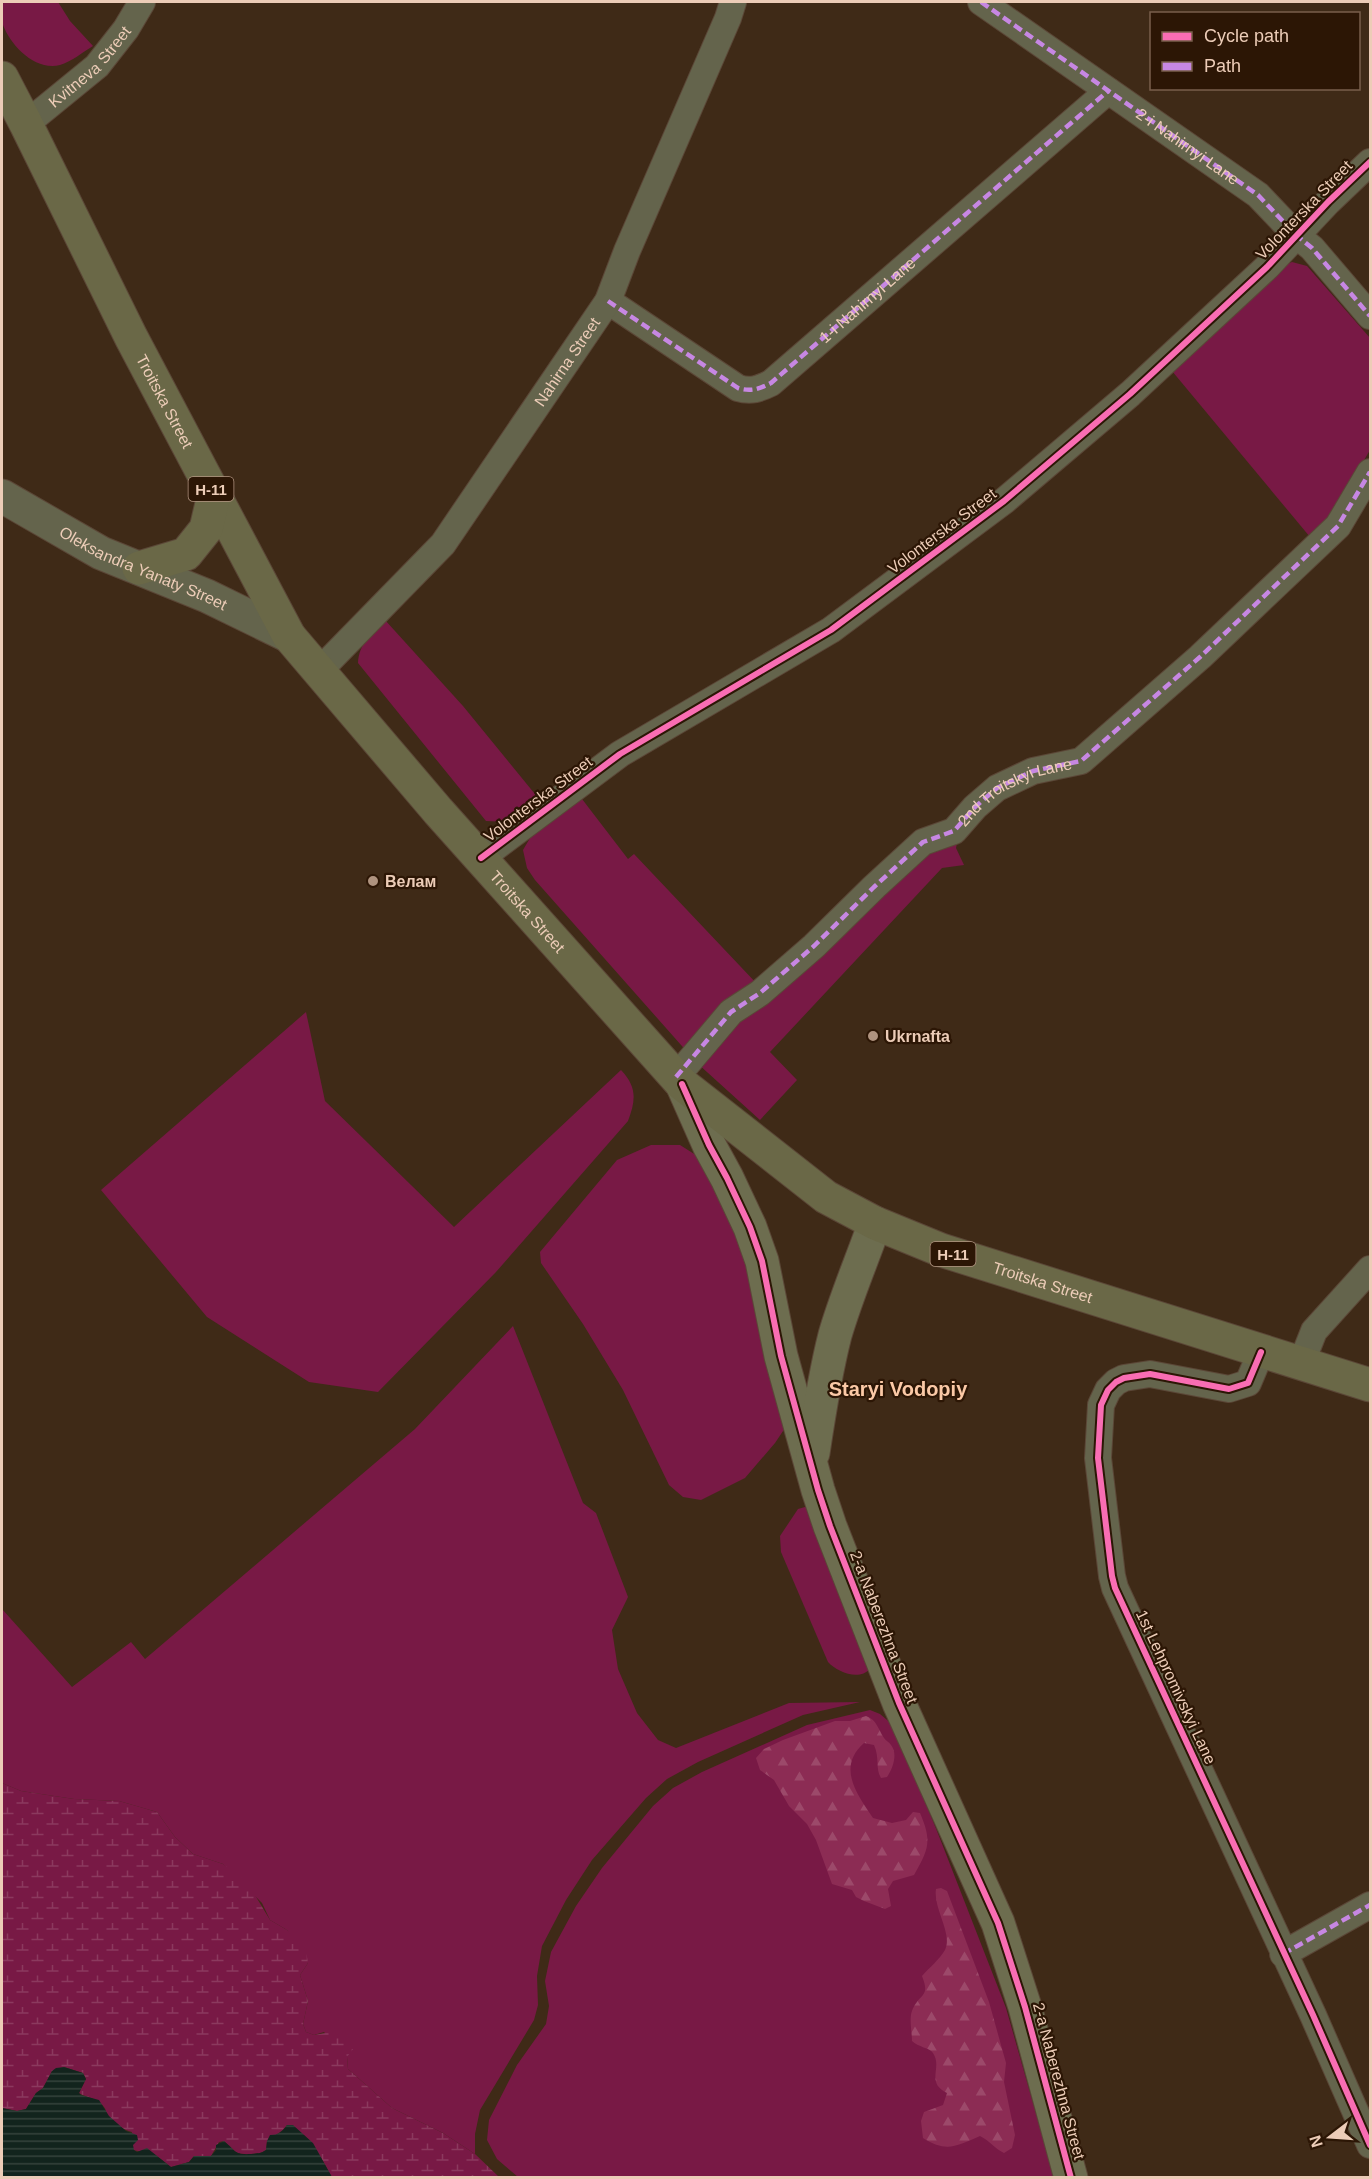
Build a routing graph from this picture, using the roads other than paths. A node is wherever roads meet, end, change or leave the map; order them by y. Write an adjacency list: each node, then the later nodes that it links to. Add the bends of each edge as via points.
1 (142, 2): 6 (street, Kvitneva Street, via 97,66)
2 (733, 2): 9 (street, Nahirna Street)
3 (981, 2): 5 (street, 2-i Nahirnyi Lane)
4 (2, 78): 6 (main road, Troitska Street / Н-11)
5 (1108, 91): 8 (street, 2-i Nahirnyi Lane, via 1258,195); 9 (street, 1-i Nahirnyi Lane, via 771,383 758,390 738,388)
6 (26, 124): 12 (main road, Troitska Street / Н-11)
7 (1371, 162): 8 (street, Volonterska Street)
8 (1296, 235): 10 (street, 2-i Nahirnyi Lane); 17 (street, Volonterska Street, via 1267,267 1130,394 1004,501 831,630 620,754)
9 (608, 302): 16 (street, Nahirna Street, via 443,544)
10 (1371, 316)
11 (1371, 472): 18 (street, 2nd Troitskyi Lane, via 1338,526 1149,702 1081,761 1033,771 997,788 954,831 923,842 814,946 760,993 731,1012)
12 (214, 495): 14 (main road, via 206,529 186,554); 15 (main road, Troitska Street / Н-11)
13 (2, 496): 14 (street, Oleksandra Yanaty Street, via 100,553)
14 (139, 568): 15 (street, Oleksandra Yanaty Street)
15 (289, 636): 16 (main road, Troitska Street / Н-11)
16 (319, 671): 17 (main road, Troitska Street / Н-11)
17 (481, 858): 18 (main road, Troitska Street / Н-11)
18 (679, 1081): 19 (main road, Troitska Street / Н-11, via 826,1197); 24 (main road, 2-a Naberezhna Street, via 750,1227 762,1261 781,1356)
19 (875, 1223): 21 (main road, Troitska Street / Н-11, via 941,1250); 24 (main road, 2-a Naberezhna Street, via 835,1335)
20 (1371, 1269): 22 (street, via 1314,1331)
21 (1261, 1352): 22 (main road, Troitska Street / Н-11); 26 (street, 1st Lehpromivskyi Lane, via 1248,1383 1229,1389 1150,1374 1116,1382 1101,1405 1098,1458 1115,1588)
22 (1301, 1364): 23 (main road, Troitska Street / Н-11)
23 (1371, 1385)
24 (812, 1464): 28 (main road, 2-a Naberezhna Street, via 831,1526 899,1703 998,1923)
25 (1371, 1905): 26 (street)
26 (1283, 1954): 27 (street, 1st Lehpromivskyi Lane)
27 (1371, 2145)
28 (1071, 2178)

